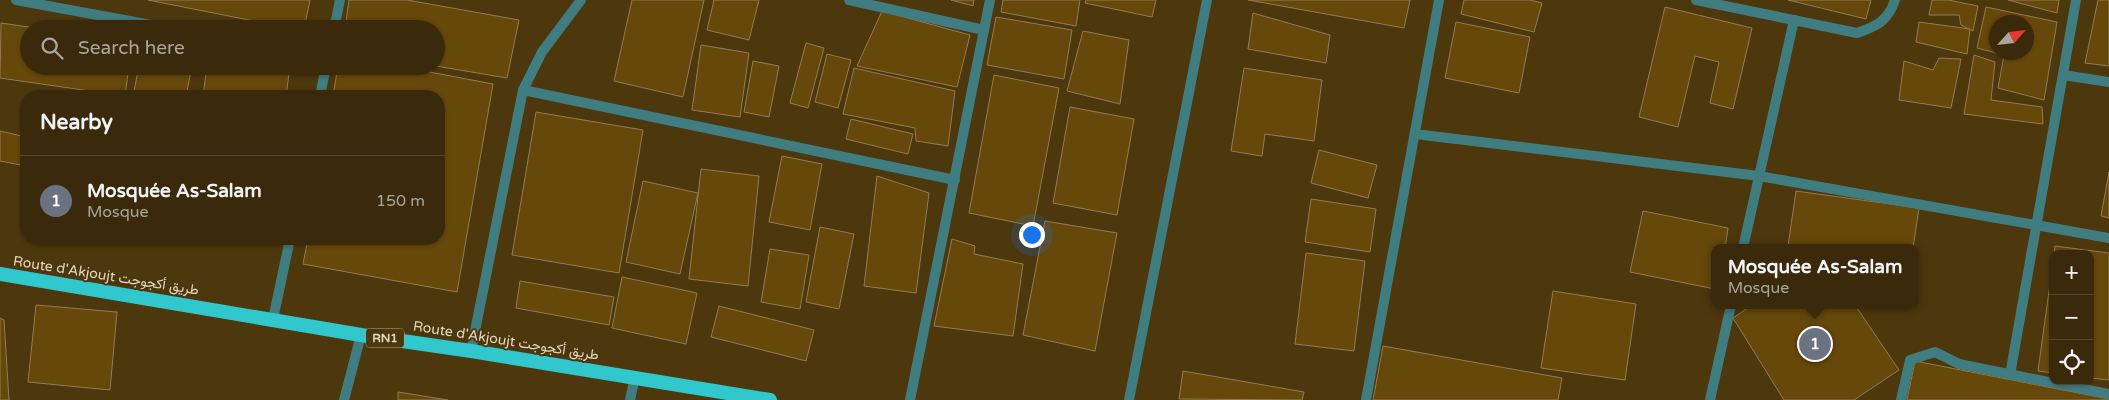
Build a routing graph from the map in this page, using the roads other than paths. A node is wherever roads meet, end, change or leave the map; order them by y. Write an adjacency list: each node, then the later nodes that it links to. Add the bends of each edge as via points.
1 (16, 0): 11 (street)
2 (340, 0): 12 (street)
3 (581, 0): 19 (street, via 542,52)
4 (849, 0): 14 (street)
5 (990, 0): 14 (street)
6 (1207, 0): 40 (street)
7 (1439, 0): 20 (street)
8 (1696, 0): 13 (street)
9 (1895, 0): 13 (street, via 1891,12 1877,26 1857,33)
10 (2076, 0): 16 (street)
11 (124, 20)
12 (336, 20)
13 (1794, 20): 21 (street)
14 (984, 30): 22 (street)
15 (324, 75): 18 (street)
16 (2063, 75): 17 (street); 23 (street)
17 (2109, 82)
18 (321, 90)
19 (523, 90): 22 (street); 31 (street)
20 (1415, 134): 21 (street); 41 (street)
21 (1759, 176): 23 (street); 25 (street)
22 (955, 180): 39 (street)
23 (2036, 226): 24 (street); 32 (street)
24 (2109, 238)
25 (1744, 244)
26 (289, 245): 29 (street)
27 (0, 274): 29 (highway, Route d'Akjoujt طريق أكجوجت / RN1)
28 (1730, 309): 42 (street)
29 (274, 319): 30 (highway, Route d'Akjoujt طريق أكجوجت / RN1)
30 (361, 335): 31 (highway, Route d'Akjoujt طريق أكجوجت / RN1); 36 (street)
31 (471, 351): 33 (highway, Route d'Akjoujt طريق أكجوجت / RN1)
32 (2010, 375): 34 (street); 43 (street, via 1959,364 1935,352 1910,360)
33 (635, 377): 35 (highway, Route d'Akjoujt طريق أكجوجت / RN1); 37 (street)
34 (2109, 394)
35 (728, 397): 38 (highway, Route d'Akjoujt طريق أكجوجت / RN1)
36 (344, 400)
37 (630, 400)
38 (770, 400)
39 (910, 400)
40 (1129, 400)
41 (1366, 400)
42 (1710, 400)
43 (1901, 400)

